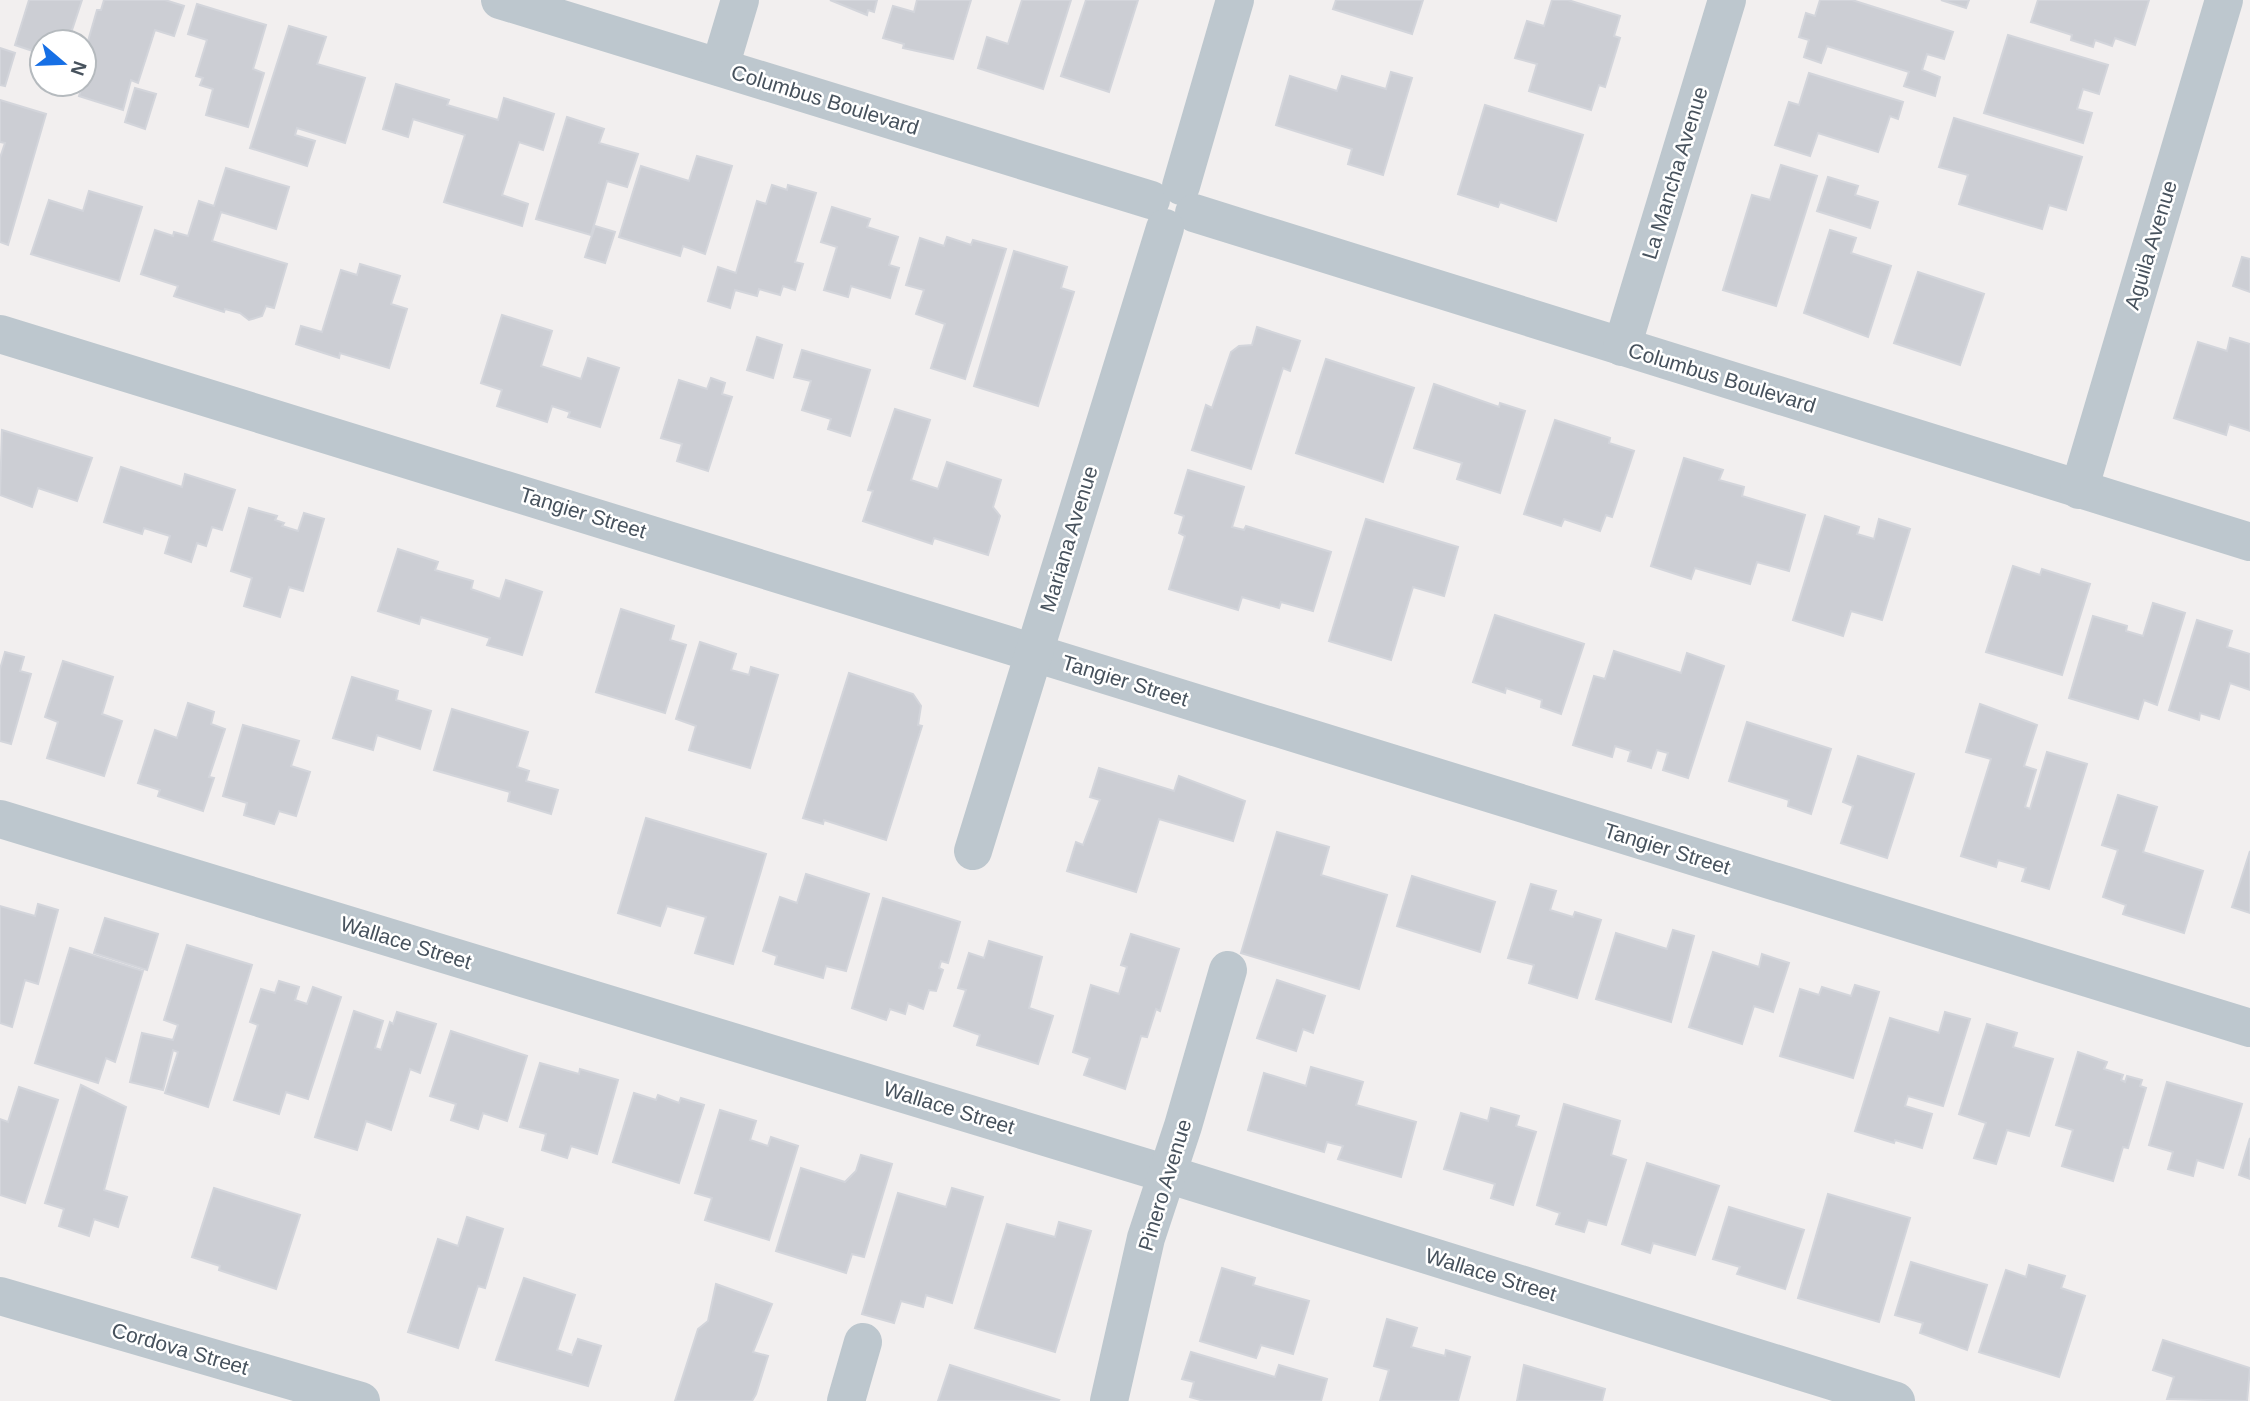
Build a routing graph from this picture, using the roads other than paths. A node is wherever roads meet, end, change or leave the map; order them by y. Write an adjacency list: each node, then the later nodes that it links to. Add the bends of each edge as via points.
1 (500, 0): 6 (street, Columbus Boulevard)
2 (740, 0): 6 (street)
3 (1235, 0): 7 (street, Mariana Avenue)
4 (1727, 0): 9 (street, La Mancha Avenue)
5 (2224, 0): 10 (street, Aguila Avenue)
6 (720, 67): 7 (street, Columbus Boulevard)
7 (1173, 206): 9 (street, Columbus Boulevard); 12 (street, Mariana Avenue)
8 (0, 334): 12 (street, Tangier Street)
9 (1622, 347): 10 (street, Columbus Boulevard)
10 (2079, 490): 11 (street, Columbus Boulevard)
11 (2250, 542)
12 (1034, 652): 14 (street, Mariana Avenue); 16 (street, Tangier Street)
13 (0, 819): 17 (street, Wallace Street)
14 (973, 851)
15 (1228, 970): 17 (street, Pinero Avenue)
16 (2250, 1028)
17 (1167, 1174): 22 (street, Pinero Avenue, via 1146,1238); 23 (street, Wallace Street)
18 (0, 1296): 20 (street, Cordova Street)
19 (863, 1342): 21 (street)
20 (361, 1401)
21 (846, 1401)
22 (1109, 1401)
23 (1896, 1401)

